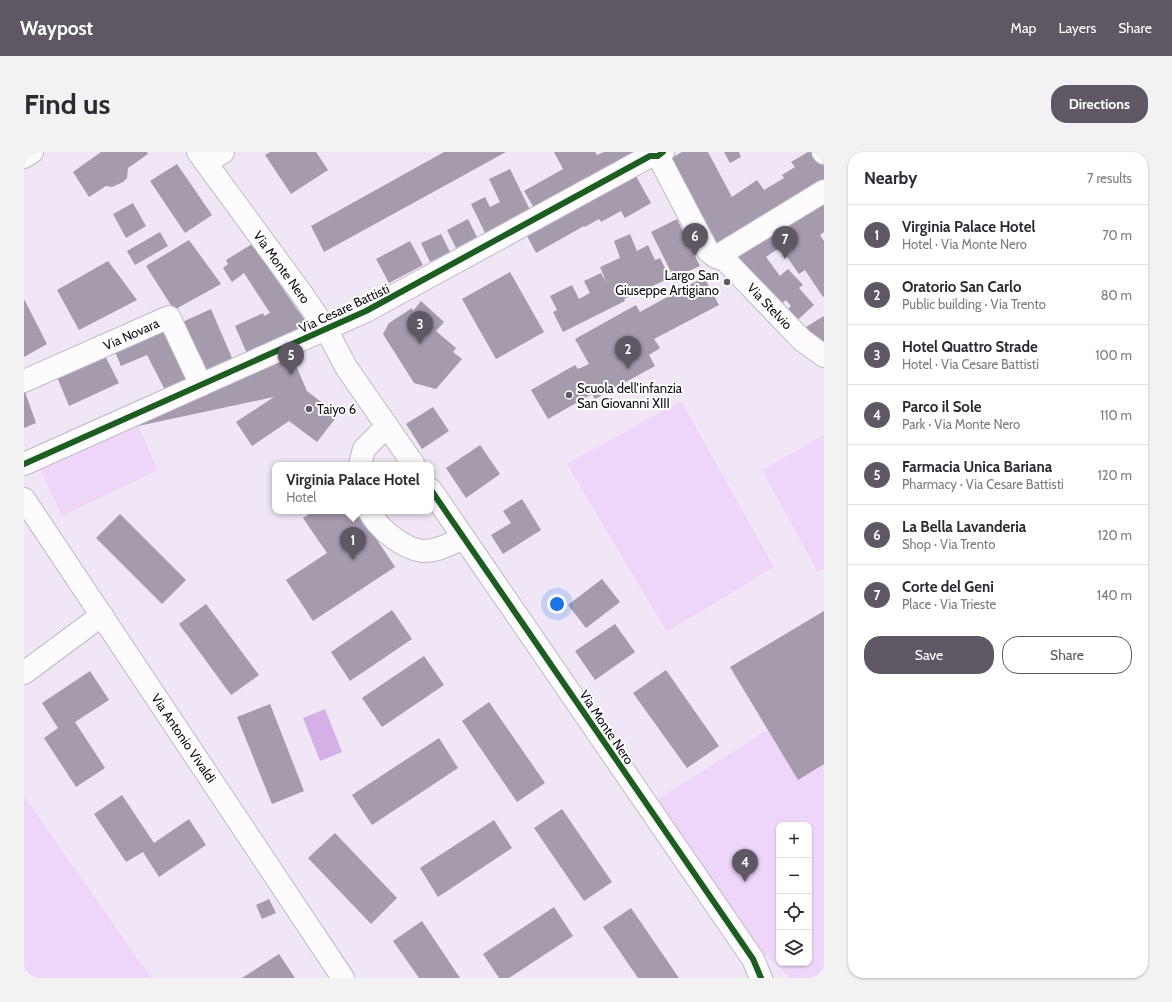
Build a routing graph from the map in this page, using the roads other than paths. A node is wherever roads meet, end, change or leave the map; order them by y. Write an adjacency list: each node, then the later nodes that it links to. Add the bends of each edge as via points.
1 (32, 152): 4 (street)
2 (659, 153): 6 (street, Via Stelvio, via 708,251); 7 (street, Via Cesare Battisti, via 366,311)
3 (209, 156): 7 (street, Via Monte Nero)
4 (24, 157)
5 (824, 191): 6 (street)
6 (716, 257): 8 (street, Via Stelvio, via 726,261 802,340)
7 (326, 329): 10 (street, Via Cesare Battisti); 11 (street, Via Monte Nero, via 346,367)
8 (824, 356)
9 (24, 381): 10 (street, Via Novara, via 168,317)
10 (201, 385): 14 (street, Via Cesare Battisti)
11 (387, 426): 12 (street, via 364,449); 13 (street, Via Monte Nero)
12 (361, 462)
13 (412, 462)
14 (24, 464)
15 (434, 494): 18 (street, Via Monte Nero)
16 (24, 499): 19 (street, Via Antonio Vivaldi)
17 (371, 514): 18 (street, via 381,528 395,539 422,551 437,549)
18 (464, 538): 21 (street, Via Monte Nero)
19 (102, 615): 20 (street); 22 (street, Via Antonio Vivaldi)
20 (24, 674)
21 (757, 969): 23 (street, Via Monte Nero)
22 (344, 978)
23 (778, 978)

